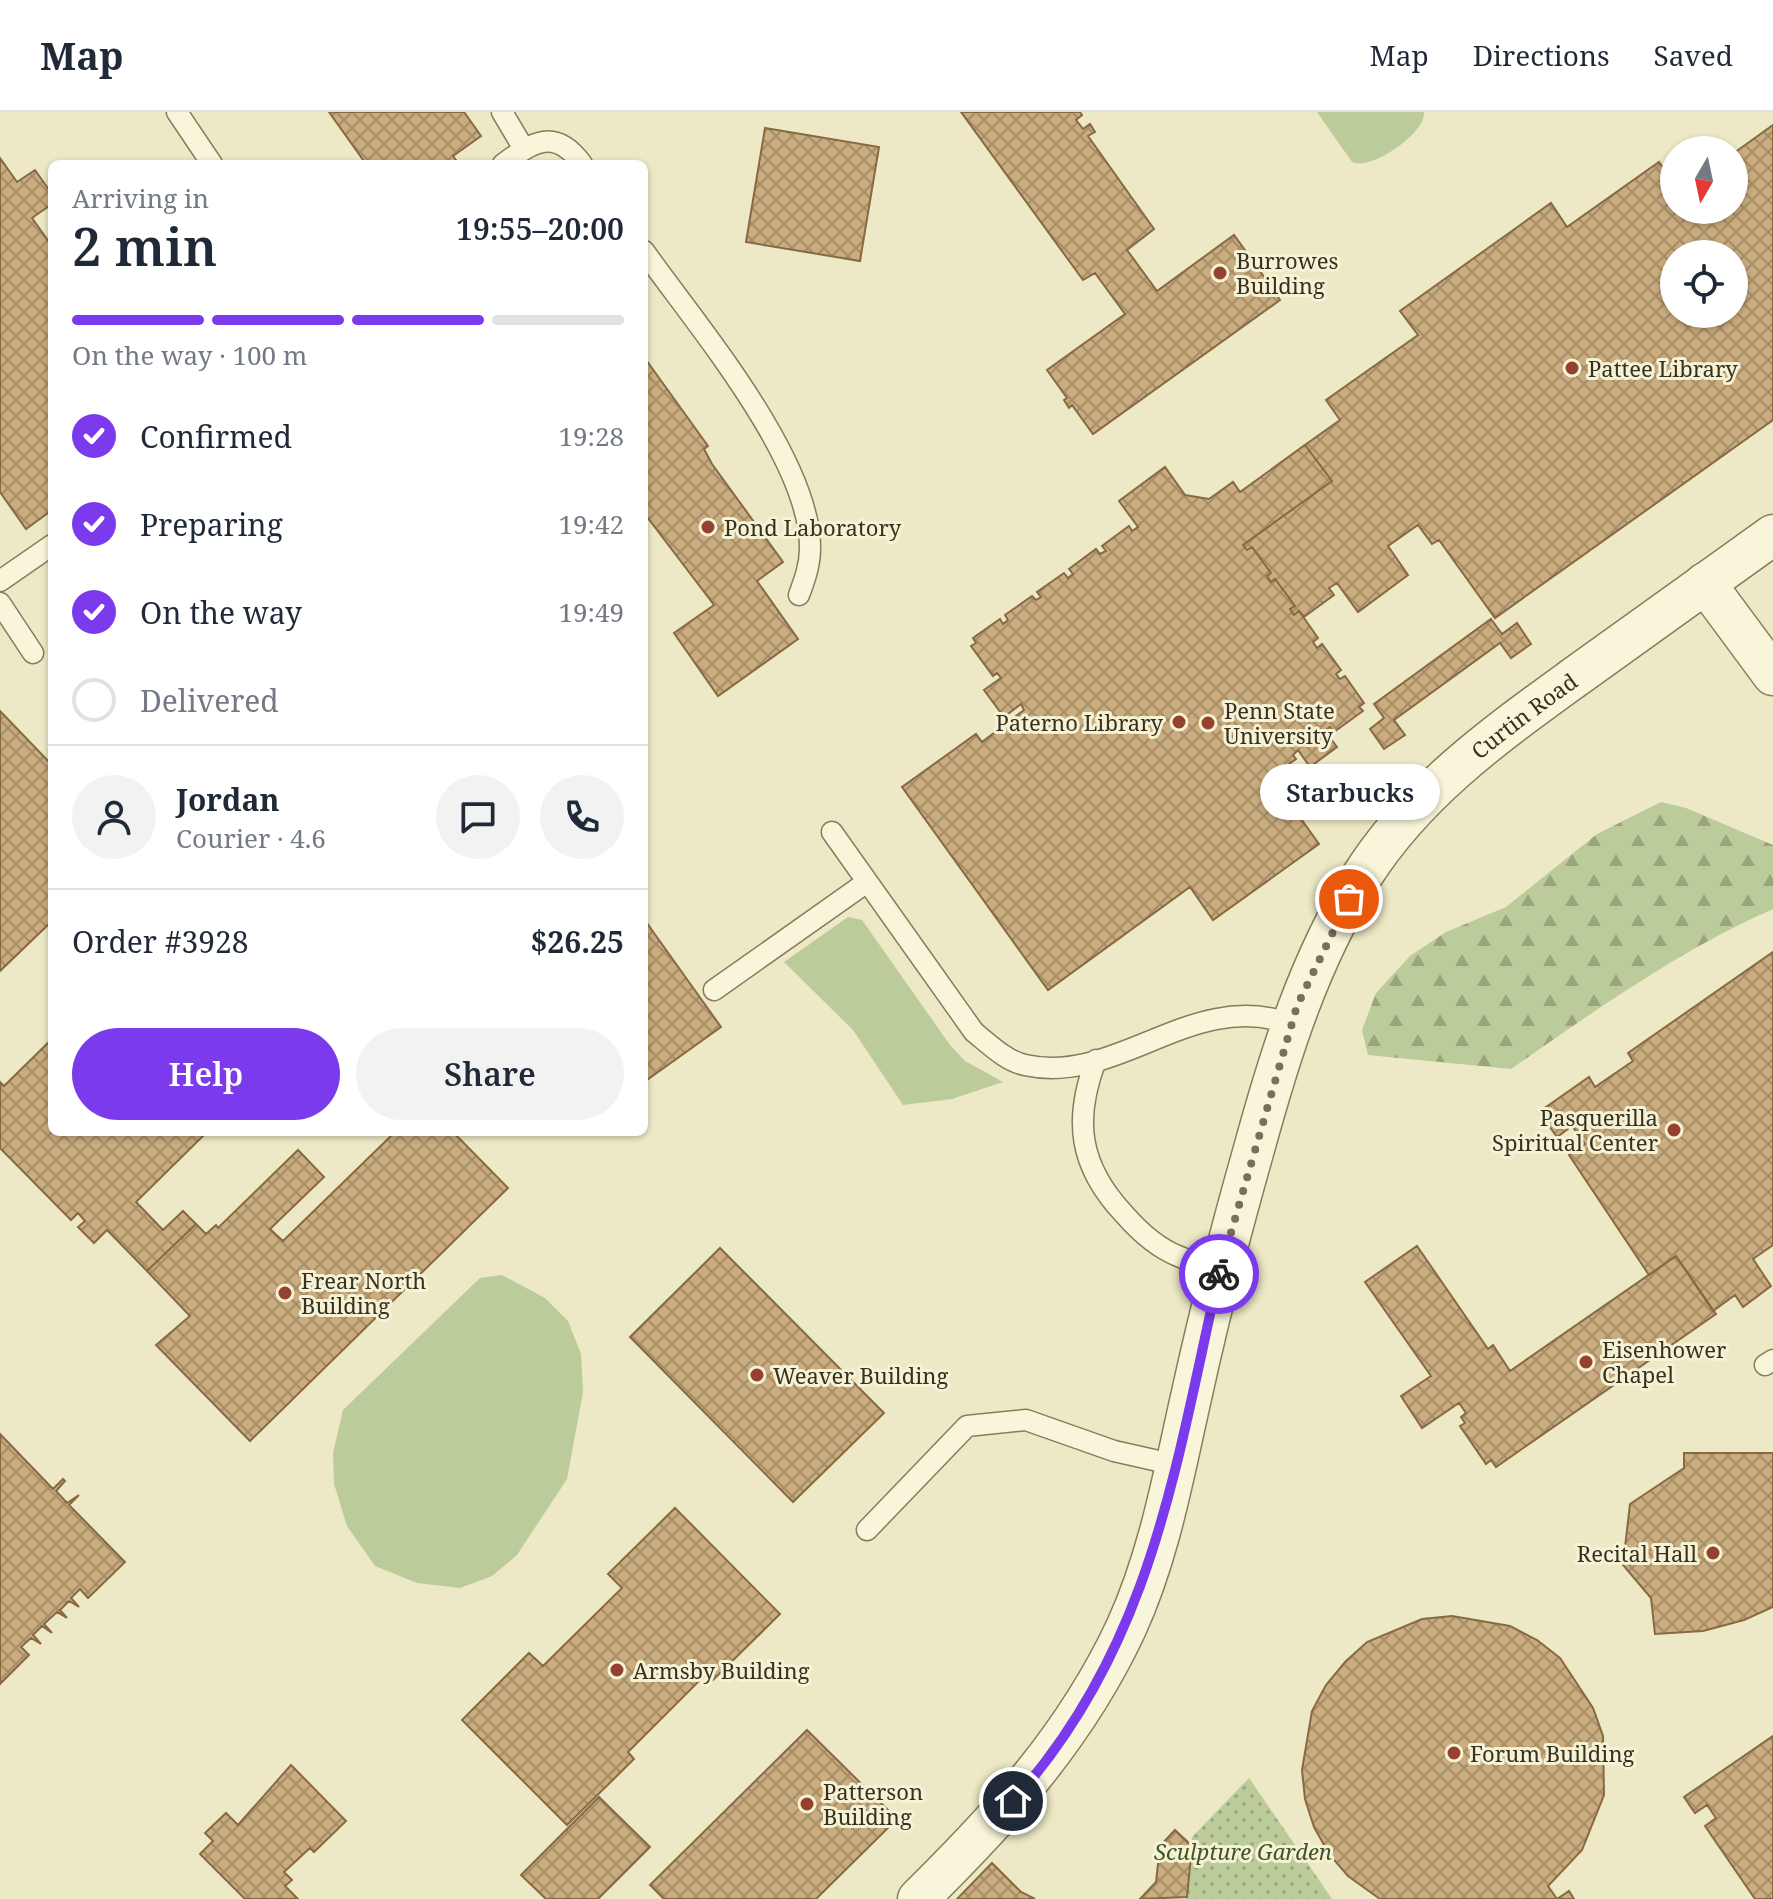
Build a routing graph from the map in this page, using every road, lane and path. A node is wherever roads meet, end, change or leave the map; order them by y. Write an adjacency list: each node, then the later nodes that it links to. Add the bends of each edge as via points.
1 (177, 112): 4 (lane)
2 (502, 112): 3 (lane)
3 (524, 149): 5 (lane); 6 (lane, via 550,141 564,145)
4 (209, 160)
5 (509, 160)
6 (578, 160)
7 (648, 257): 12 (lane, via 757,411 792,476 811,546)
8 (1773, 535): 11 (street, Curtin Road)
9 (48, 548): 10 (lane)
10 (0, 581)
11 (1705, 583): 15 (street); 19 (street, Curtin Road, via 1483,744 1430,790 1361,877 1316,962)
12 (799, 595)
13 (0, 603): 14 (lane)
14 (33, 653)
15 (1773, 675)
16 (832, 832): 17 (lane)
17 (867, 882): 18 (lane); 20 (lane, via 974,1032 996,1051 1022,1065 1057,1069)
18 (714, 990)
19 (1291, 1024): 20 (lane, via 1232,1014); 21 (street, Curtin Road)
20 (1096, 1060): 21 (lane, via 1083,1093 1087,1160 1112,1202 1136,1228 1175,1255)
21 (1220, 1270): 22 (street, Curtin Road)
22 (1176, 1465): 23 (lane, via 1114,1451 1026,1420 967,1426); 24 (street, Curtin Road, via 1128,1625 1084,1706 1037,1775)
23 (867, 1530)
24 (918, 1899)

